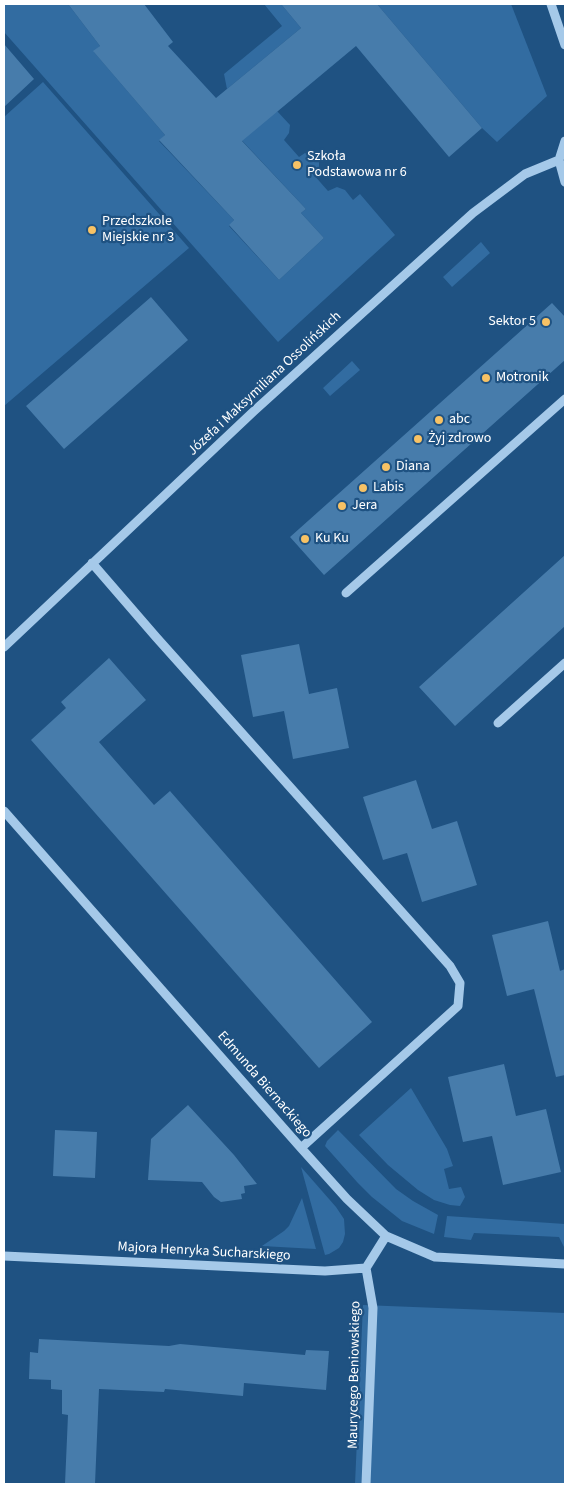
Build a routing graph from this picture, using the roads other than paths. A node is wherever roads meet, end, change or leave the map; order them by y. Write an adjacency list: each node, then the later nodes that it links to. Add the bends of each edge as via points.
1 (551, 4): 2 (street)
2 (565, 45)
3 (565, 140): 4 (street)
4 (562, 161): 5 (street); 7 (street, Józefa i Maksymiliana Ossolińskich, via 525,174 473,213)
5 (565, 182)
6 (565, 399): 8 (street)
7 (92, 563): 9 (street, Józefa i Maksymiliana Ossolińskich); 13 (street, via 450,966 460,983 458,1006)
8 (346, 593)
9 (4, 647)
10 (565, 663): 11 (street)
11 (498, 723)
12 (4, 811): 13 (street, Edmunda Biernackiego)
13 (301, 1148): 14 (street, Edmunda Biernackiego)
14 (386, 1236): 16 (street, Edmunda Biernackiego, via 435,1257); 17 (street)
15 (4, 1256): 17 (street, Majora Henryka Sucharskiego, via 325,1271)
16 (565, 1264)
17 (366, 1268): 18 (street, Maurycego Beniowskiego, via 373,1308)
18 (366, 1484)

